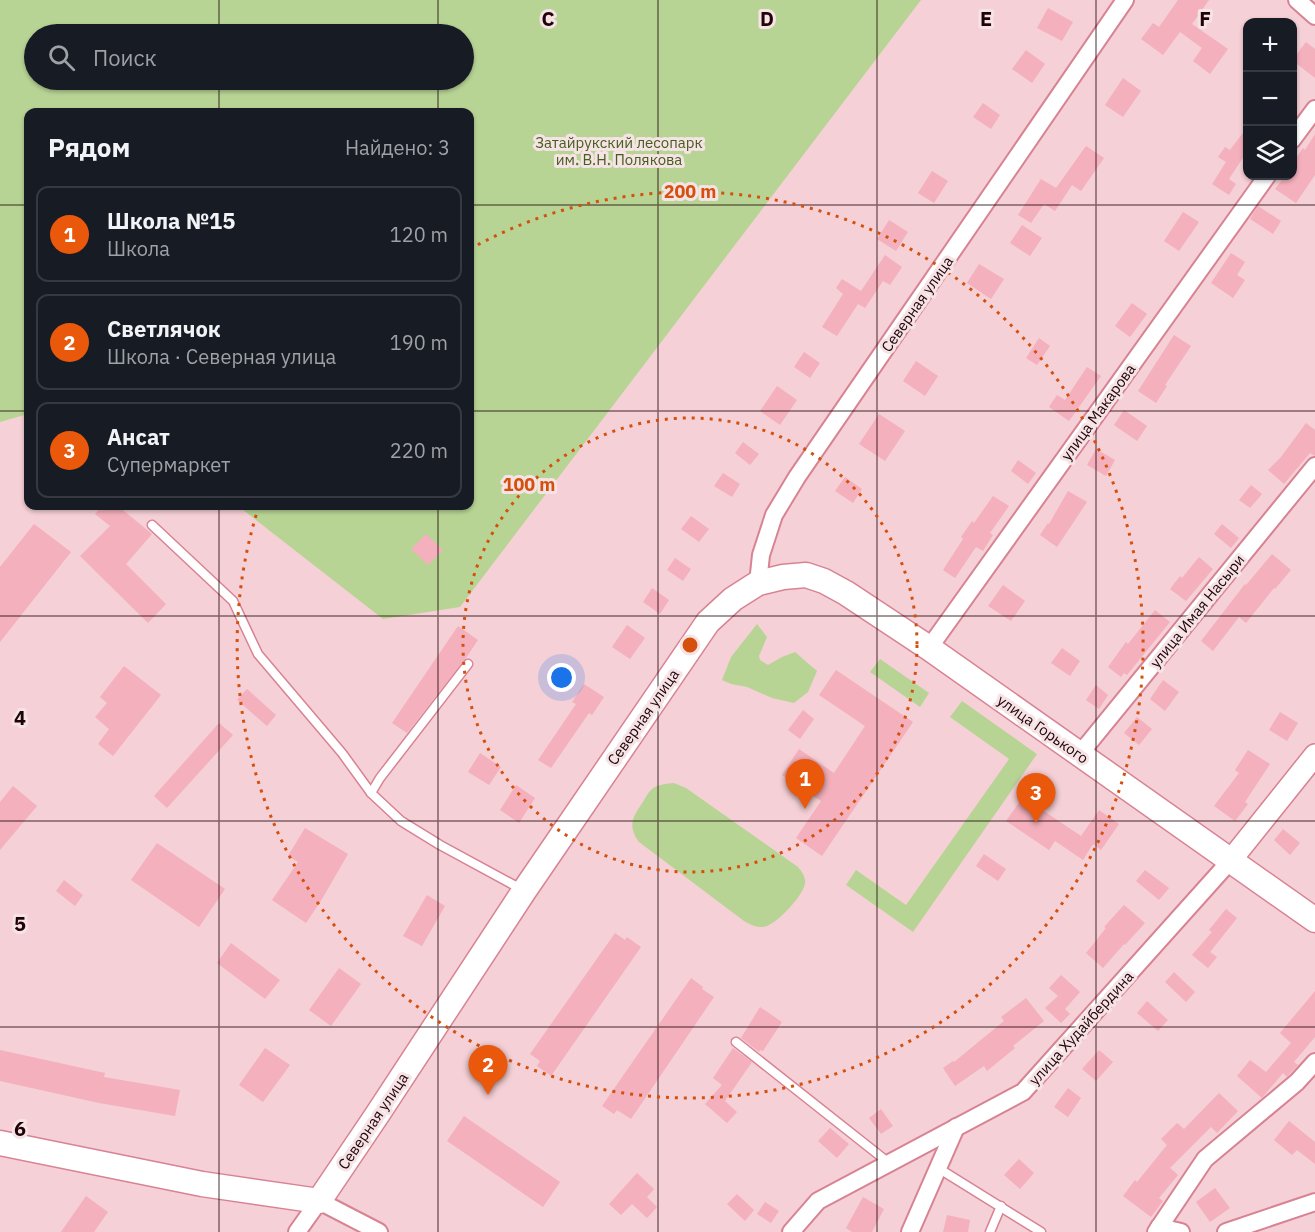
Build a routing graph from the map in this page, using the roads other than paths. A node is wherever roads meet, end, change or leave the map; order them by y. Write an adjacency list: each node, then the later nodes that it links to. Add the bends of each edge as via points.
1 (1125, 0): 9 (street, Северная улица, via 797,477 774,515 760,555)
2 (1297, 0): 3 (street)
3 (1315, 16)
4 (1315, 109): 5 (street)
5 (1297, 134)
6 (1264, 180): 10 (street, улица Макарова)
7 (1315, 466): 12 (street, улица Имая Насыри)
8 (152, 525): 14 (lane, via 233,601 258,654)
9 (758, 583): 10 (main road, улица Горького, via 806,575 824,581); 16 (main road, Северная улица, via 708,622)
10 (929, 648): 12 (main road, улица Горького)
11 (468, 664): 14 (lane)
12 (1079, 755): 15 (main road, улица Горького)
13 (1315, 756): 15 (street, улица Худайбердина)
14 (371, 793): 16 (lane, via 401,821)
15 (1231, 860): 17 (main road, улица Горького); 20 (street, улица Худайбердина, via 1023,1092)
16 (524, 891): 24 (main road, Северная улица)
17 (1315, 920)
18 (736, 1042): 22 (lane)
19 (1315, 1062): 27 (street, via 1297,1082 1204,1159)
20 (956, 1127): 22 (street, улица Худайбердина); 23 (street)
21 (0, 1143): 24 (main road, via 202,1184)
22 (889, 1163): 30 (street, улица Худайбердина, via 818,1201)
23 (938, 1168): 26 (lane); 31 (street)
24 (319, 1201): 28 (street, Северная улица); 29 (street)
25 (1315, 1202): 35 (street)
26 (1001, 1206): 32 (lane); 33 (lane)
27 (1157, 1229): 34 (street)
28 (297, 1232)
29 (379, 1232)
30 (791, 1232)
31 (910, 1232)
32 (990, 1232)
33 (1041, 1232)
34 (1181, 1232)
35 (1226, 1232)

